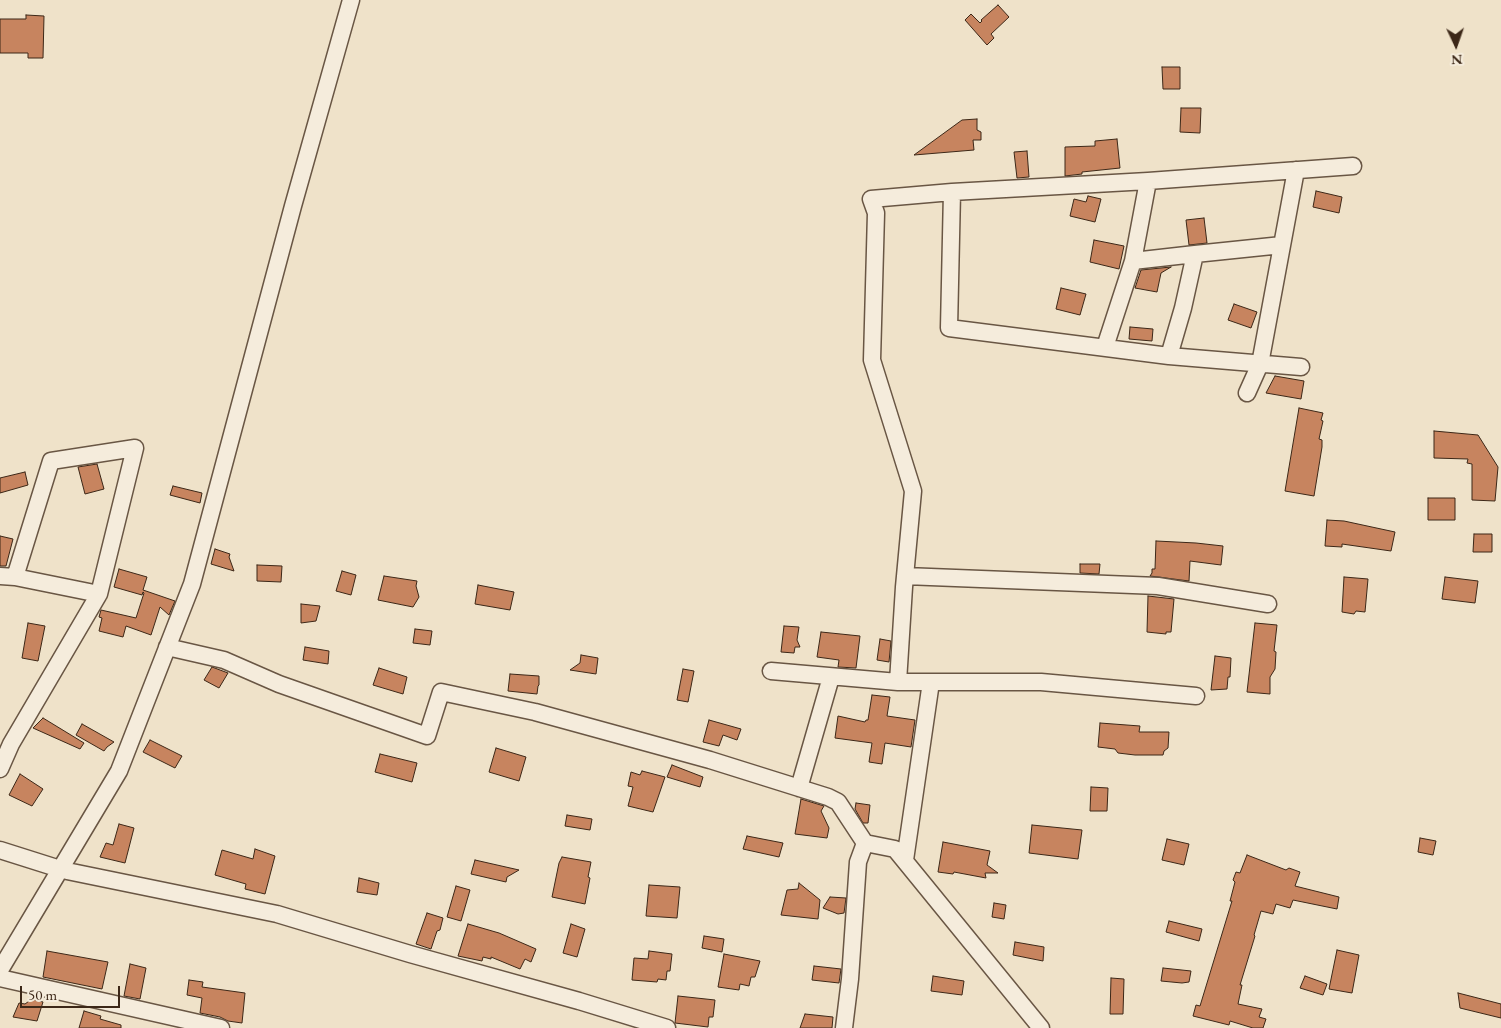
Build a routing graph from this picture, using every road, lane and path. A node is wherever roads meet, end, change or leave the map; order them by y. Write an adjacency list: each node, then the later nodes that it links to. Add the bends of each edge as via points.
1 (351, 0): 18 (street, via 192,584)
2 (1353, 166): 3 (street)
3 (1296, 170): 4 (street); 6 (street)
4 (1148, 181): 5 (street); 8 (street)
5 (952, 192): 9 (street, via 950,328); 15 (street, via 871,199 876,213 872,360 913,492)
6 (1282, 245): 7 (street); 11 (street)
7 (1195, 254): 8 (street); 10 (street)
8 (1134, 261): 9 (street)
9 (1105, 347): 10 (street)
10 (1169, 356): 11 (street)
11 (1260, 364): 12 (street); 13 (street)
12 (1301, 367)
13 (1247, 393)
14 (8, 576): 16 (street); 16 (street, via 51,461 135,448)
15 (905, 576): 17 (street, via 1158,586); 21 (street)
16 (98, 594): 24 (street, via 11,744)
17 (1268, 604)
18 (167, 647): 25 (street, via 224,660 279,684 426,736 441,692 535,712); 29 (street, via 119,771)
19 (771, 671): 20 (street)
20 (830, 677): 21 (street); 25 (street)
21 (898, 682): 22 (street)
22 (931, 682): 23 (street, via 1041,682); 28 (street)
23 (1196, 696)
24 (0, 769)
25 (799, 788): 26 (street, via 838,802)
26 (865, 843): 28 (street, via 895,849); 34 (street, via 858,862)
27 (0, 850): 29 (street)
28 (905, 860): 35 (street)
29 (63, 870): 30 (street); 33 (street, via 277,914)
30 (0, 970)
31 (0, 978): 32 (street)
32 (221, 1028)
33 (667, 1028)
34 (844, 1028)
35 (1041, 1028)

